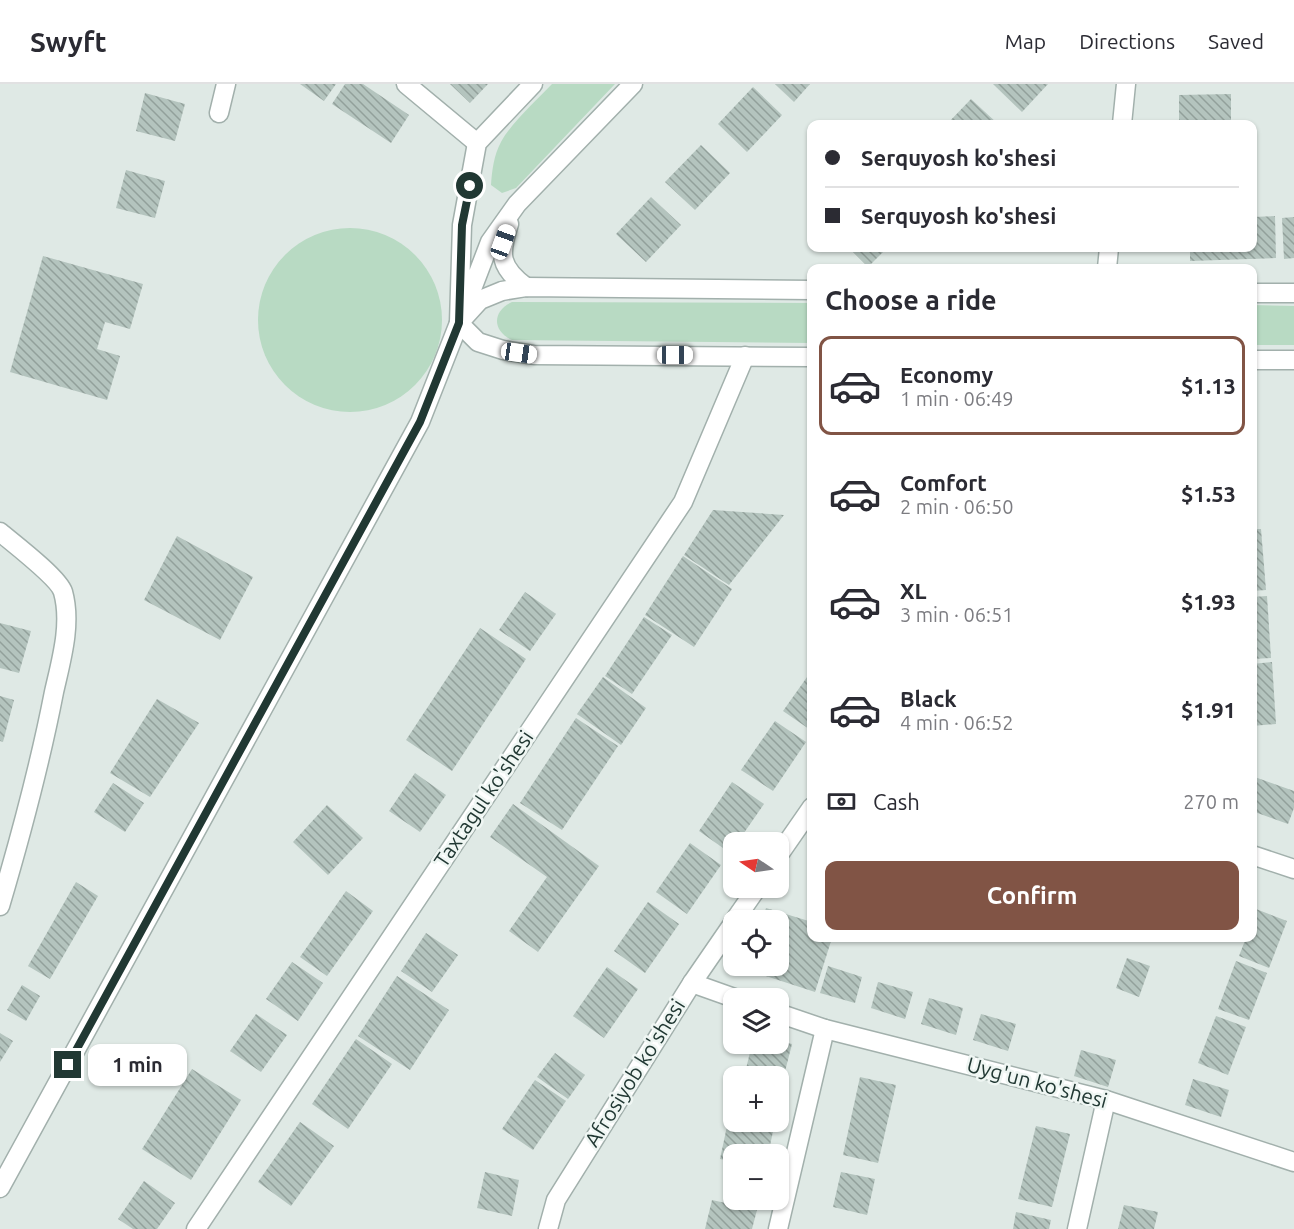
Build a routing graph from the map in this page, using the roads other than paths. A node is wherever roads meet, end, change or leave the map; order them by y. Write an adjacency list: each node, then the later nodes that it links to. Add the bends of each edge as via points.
1 (226, 84): 6 (street)
2 (406, 84): 8 (street)
3 (533, 84): 8 (street)
4 (633, 84): 9 (street)
5 (1126, 84): 7 (street)
6 (219, 113)
7 (1122, 120)
8 (477, 142): 14 (street, via 462,225)
9 (517, 204): 10 (street, via 503,242 502,258 511,276); 14 (street, via 490,242)
10 (526, 287): 11 (street); 14 (street, via 480,300)
11 (807, 290)
12 (1257, 293): 13 (street)
13 (1294, 293)
14 (459, 323): 15 (street, via 478,342 503,351 534,355); 32 (street, via 420,422)
15 (745, 356): 16 (street); 33 (street, Taxtagul ko'shesi, via 683,502)
16 (807, 357)
17 (1257, 360): 18 (street)
18 (1294, 360)
19 (0, 532): 24 (street, via 63,590 66,622 30,801)
20 (807, 814): 21 (street)
21 (789, 840)
22 (1257, 857): 23 (street)
23 (1294, 869)
24 (0, 906)
25 (723, 937): 26 (street, Afrosiyob ko'shesi)
26 (692, 983): 27 (street); 34 (street, Afrosiyob ko'shesi, via 556,1200)
27 (723, 994)
28 (789, 1017): 29 (street, Uyg'un ko'shesi)
29 (825, 1029): 30 (street, Uyg'un ko'shesi); 35 (street)
30 (1106, 1101): 31 (street, Uyg'un ko'shesi); 36 (street)
31 (1294, 1162)
32 (0, 1188)
33 (196, 1229)
34 (548, 1229)
35 (778, 1229)
36 (1077, 1229)

